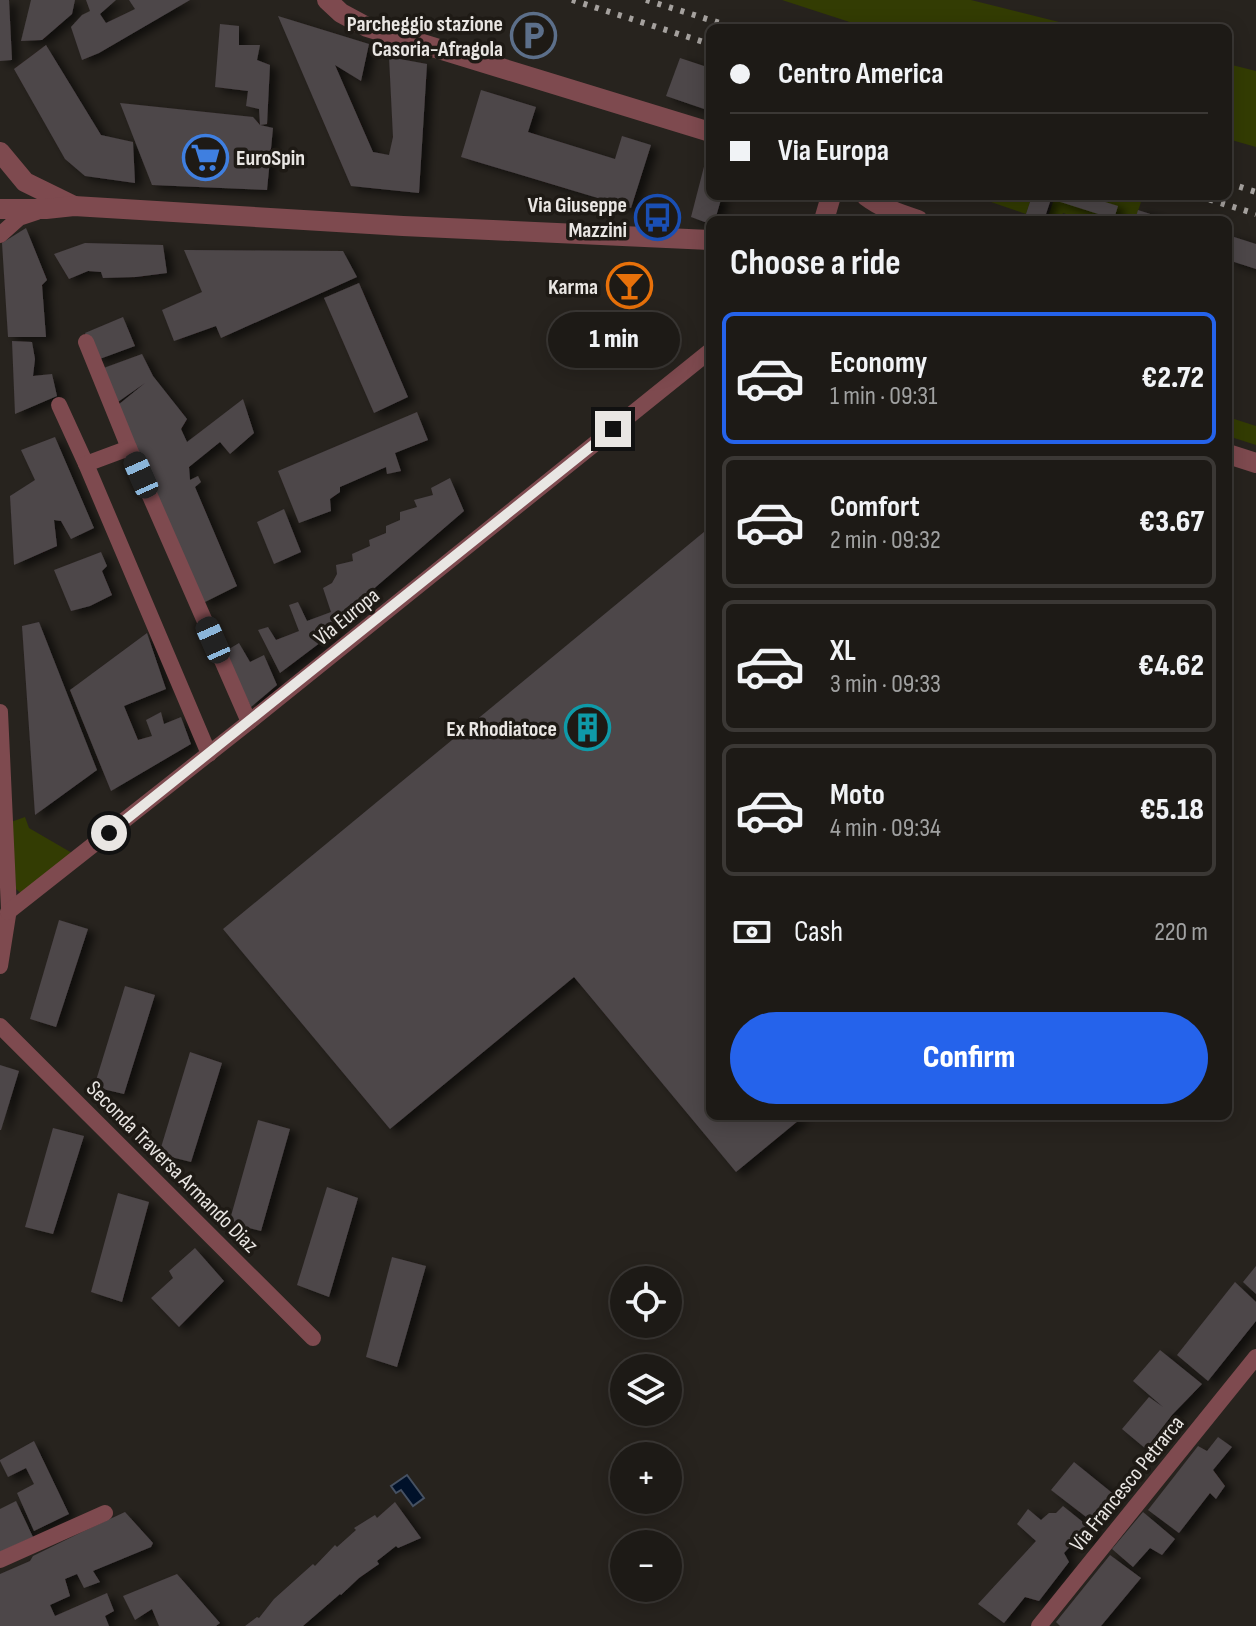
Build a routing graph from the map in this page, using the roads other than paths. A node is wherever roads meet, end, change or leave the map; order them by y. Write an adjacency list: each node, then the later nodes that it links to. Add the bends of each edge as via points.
1 (327, 0): 2 (street, via 367,27)
2 (706, 131)
3 (0, 152): 5 (street, via 25,182)
4 (871, 200): 8 (street)
5 (74, 206): 7 (street); 10 (street)
6 (0, 209): 7 (street)
7 (46, 209): 9 (street, via 19,218)
8 (906, 216)
9 (0, 235)
10 (682, 239): 11 (street); 12 (street)
11 (706, 240)
12 (706, 247)
13 (86, 342): 16 (street)
14 (706, 354): 21 (street, Via Europa)
15 (59, 405): 19 (street)
16 (129, 448): 19 (street); 21 (street)
17 (1232, 455): 18 (street)
18 (1256, 463)
19 (86, 464): 22 (street)
20 (0, 712): 23 (street)
21 (249, 722): 22 (street, Via Europa)
22 (209, 754): 23 (street, Via Europa)
23 (9, 910): 24 (street)
24 (0, 966)
25 (0, 1026): 26 (street, Seconda Traversa Armando Diaz)
26 (313, 1338)
27 (1253, 1366): 30 (street, Via Francesco Petrarca)
28 (105, 1513): 29 (street)
29 (0, 1560)
30 (1039, 1626)

